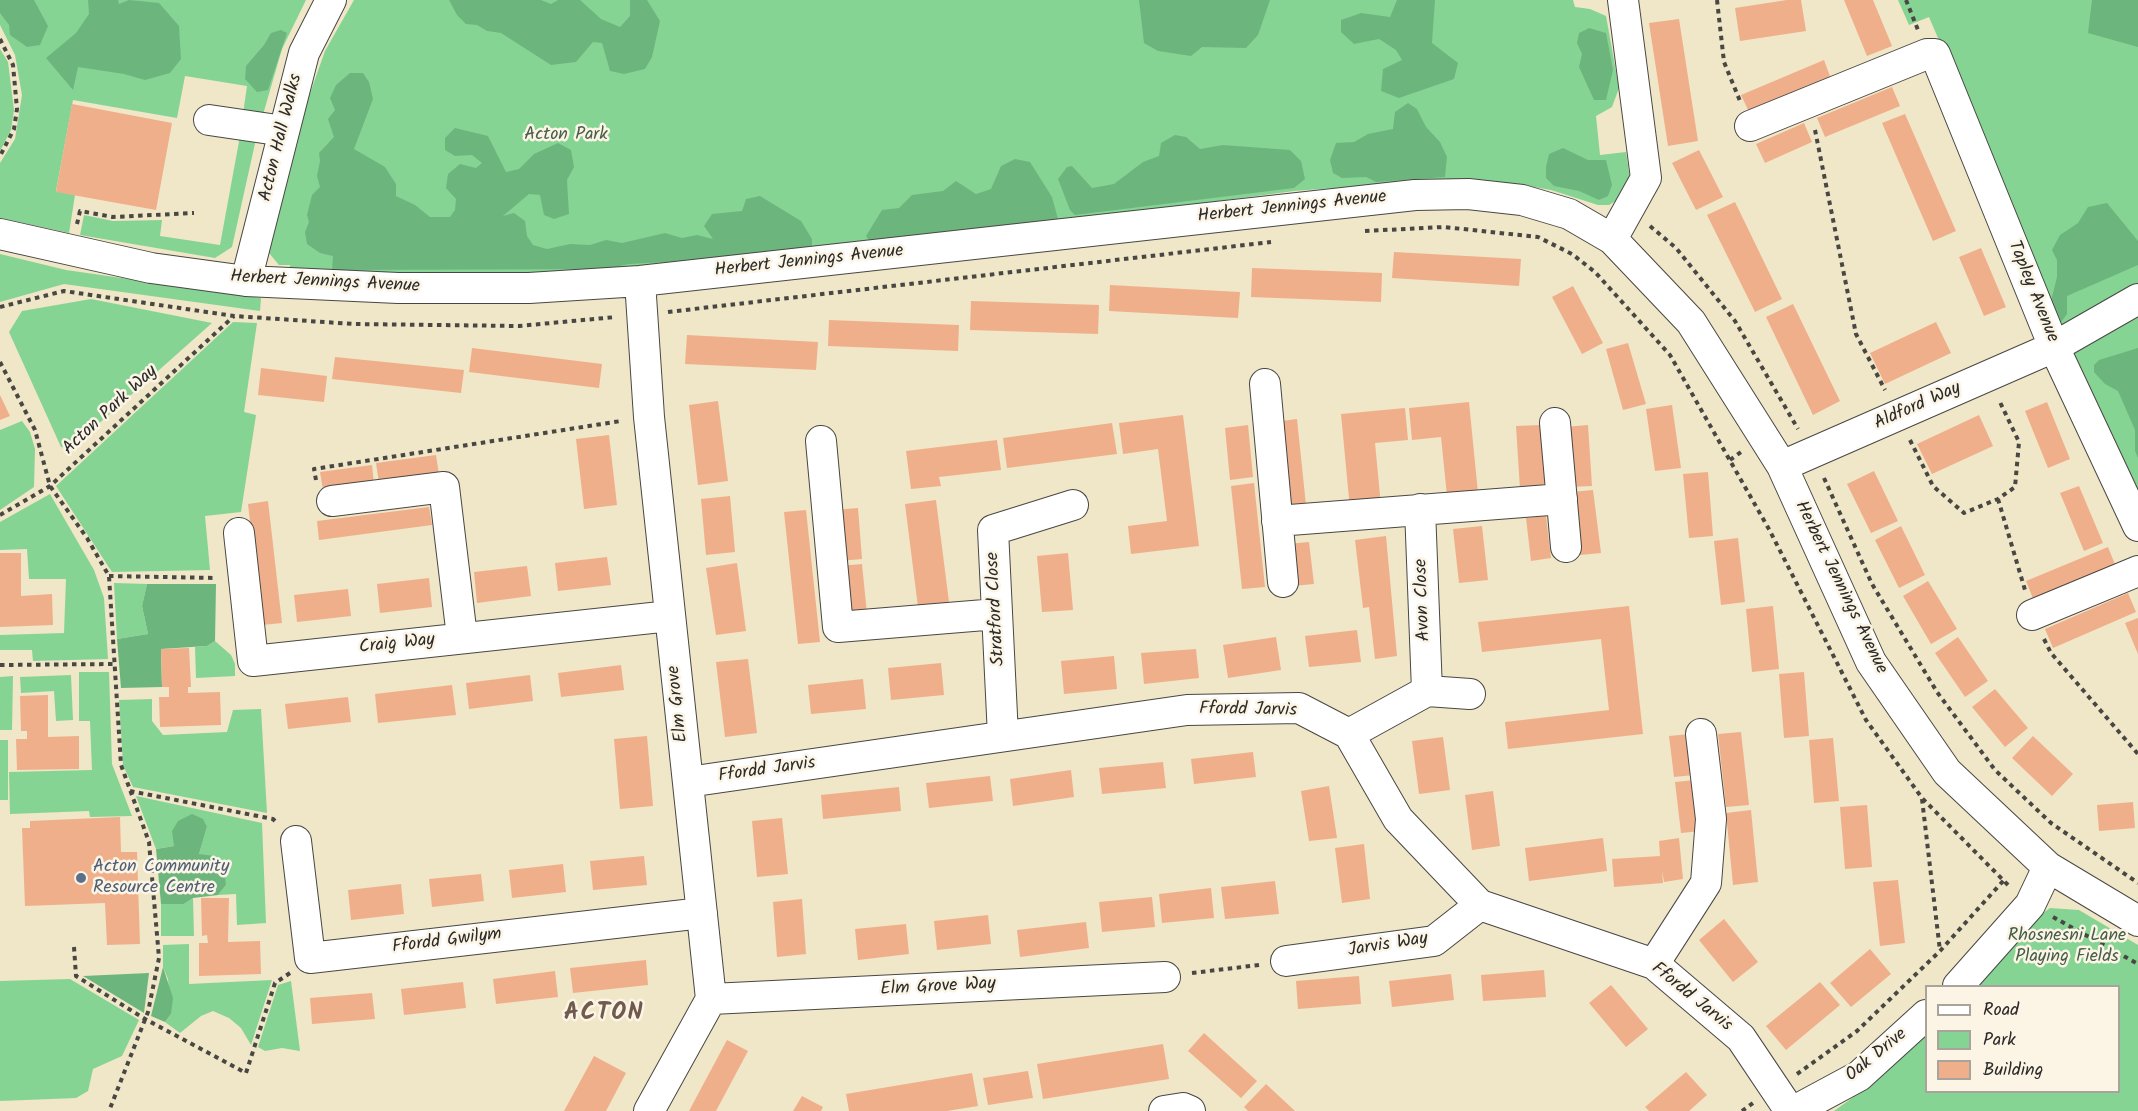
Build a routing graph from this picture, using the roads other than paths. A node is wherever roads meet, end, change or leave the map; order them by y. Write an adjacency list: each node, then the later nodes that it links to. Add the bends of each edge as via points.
1 (331, 0): 5 (street, Acton Hall Walks, via 304,53)
2 (1623, 0): 7 (street, via 1646,178)
3 (209, 120): 5 (street)
4 (1750, 126): 11 (street, Tapley Avenue, via 1935,54)
5 (284, 131): 8 (street, Acton Hall Walks)
6 (0, 234): 8 (street, Herbert Jennings Avenue, via 151,268)
7 (1612, 239): 9 (street, Herbert Jennings Avenue, via 1569,214 1522,200 1468,194 1415,195); 15 (street, Herbert Jennings Avenue, via 1691,322)
8 (246, 281): 9 (street, Herbert Jennings Avenue, via 398,288 529,288)
9 (640, 281): 28 (street, Elm Grove, via 649,417)
10 (2138, 299): 11 (street, Aldford Way)
11 (2054, 347): 15 (street, Aldford Way); 21 (street, Tapley Avenue)
12 (1265, 384): 20 (street)
13 (1556, 423): 16 (street)
14 (821, 441): 26 (street, via 838,627)
15 (1782, 466): 37 (street, Herbert Jennings Avenue, via 1871,662 1947,772)
16 (1562, 499): 19 (street); 23 (street)
17 (332, 501): 29 (street, via 444,487)
18 (1073, 505): 26 (street, Stratford Close, via 993,530)
19 (1420, 509): 20 (street); 30 (street, Avon Close)
20 (1278, 521): 25 (street)
21 (2138, 526)
22 (238, 533): 29 (street, Craig Way, via 253,661)
23 (1566, 547)
24 (2138, 571): 27 (street)
25 (1283, 582)
26 (997, 614): 34 (street, Stratford Close)
27 (2032, 615)
28 (670, 616): 29 (street, Craig Way); 35 (street, Elm Grove)
29 (462, 638)
30 (1427, 691): 31 (street); 32 (street)
31 (1470, 693)
32 (1349, 734): 34 (street, Ffordd Jarvis, via 1299,708 1187,710); 38 (street, Ffordd Jarvis, via 1398,819)
33 (1701, 734): 42 (street, via 1711,819 1706,883)
34 (1003, 736): 35 (street, Ffordd Jarvis)
35 (688, 782): 39 (street, Elm Grove)
36 (296, 841): 39 (street, Ffordd Gwilym, via 310,958)
37 (2048, 867): 40 (street, Herbert Jennings Avenue); 44 (street, via 2030,905)
38 (1480, 905): 41 (street, Jarvis Way, via 1434,941); 42 (street, Ffordd Jarvis)
39 (702, 913): 45 (street, Elm Grove)
40 (2138, 921)
41 (1286, 961)
42 (1654, 964): 47 (street, Ffordd Jarvis, via 1741,1038)
43 (1165, 977): 45 (street, Elm Grove Way)
44 (1960, 985)
45 (711, 999): 48 (street)
46 (1925, 1016): 47 (street, Oak Drive, via 1859,1076)
47 (1786, 1104)
48 (649, 1111)
49 (1164, 1111): 50 (street)
50 (1190, 1111)

